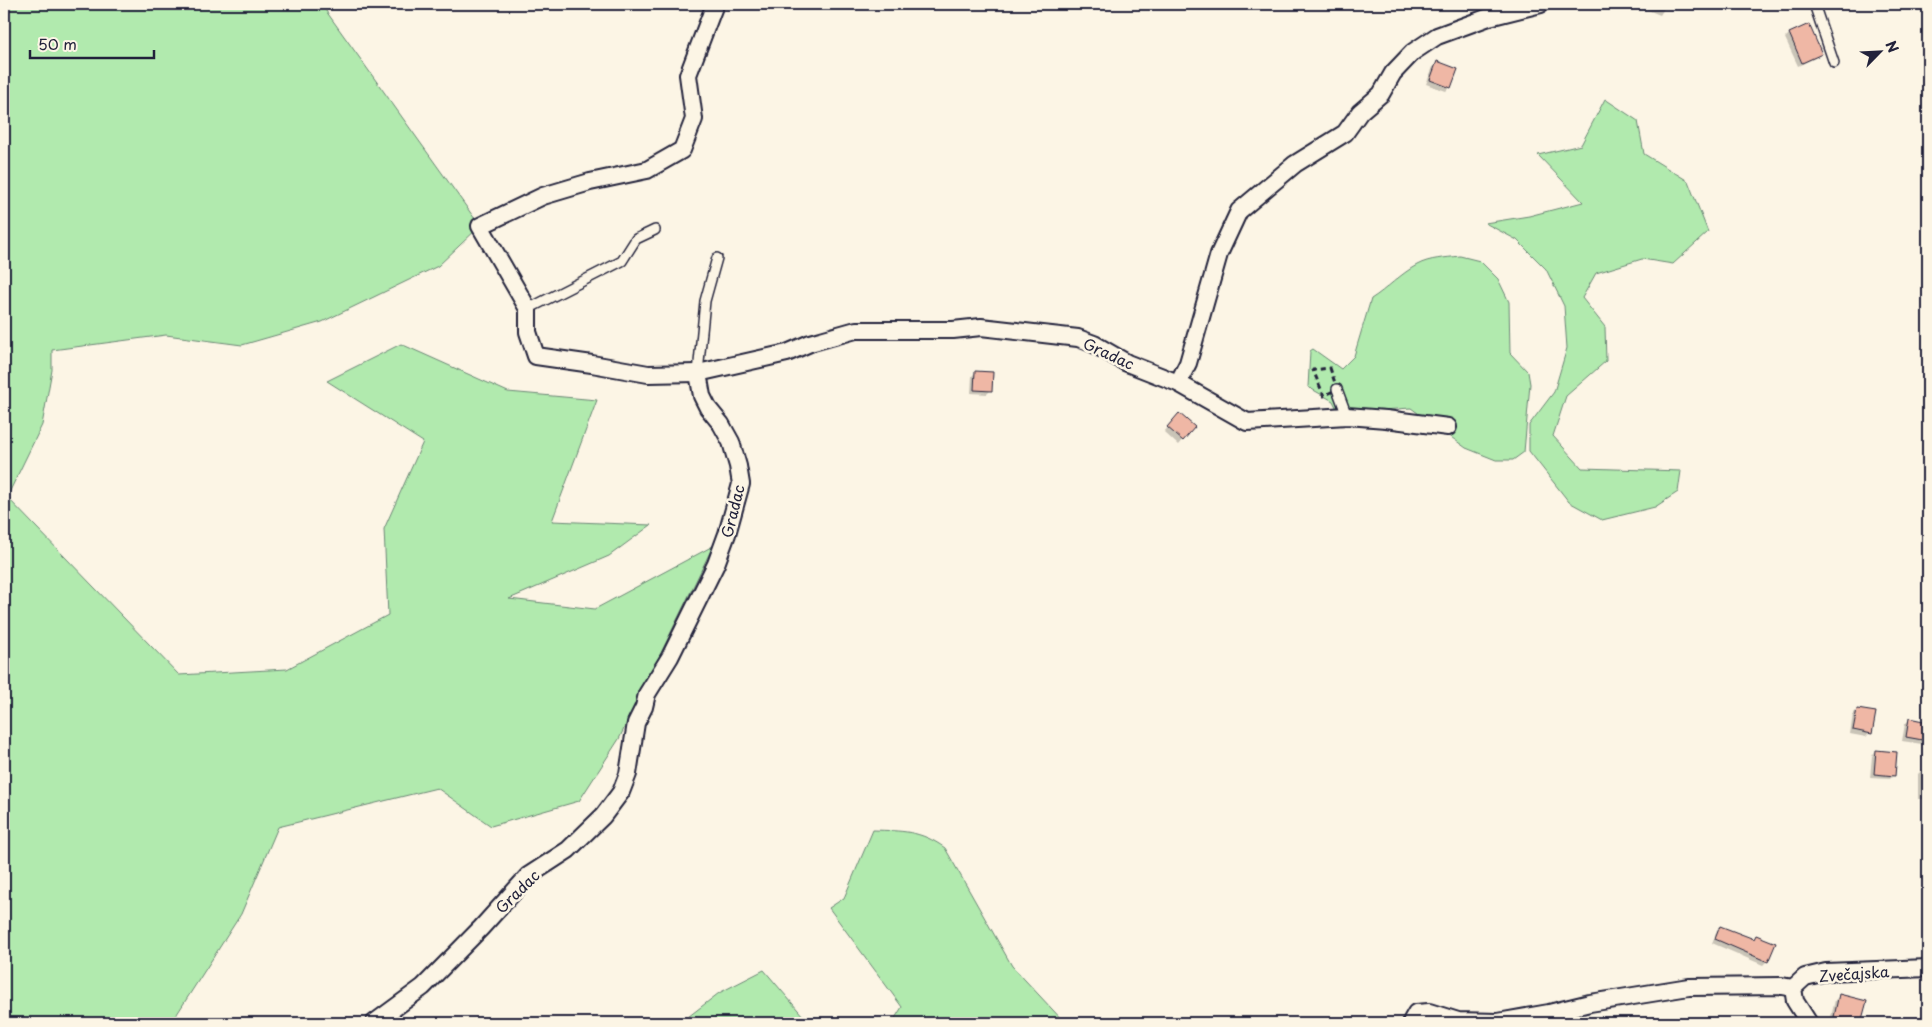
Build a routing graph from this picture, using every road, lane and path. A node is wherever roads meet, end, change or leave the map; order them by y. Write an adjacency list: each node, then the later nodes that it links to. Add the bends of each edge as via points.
1 (715, 4): 7 (street, via 688,75 694,119 682,150 647,170 543,196 480,226)
2 (1541, 4): 9 (street, via 1489,17 1437,36 1413,52 1392,73 1381,94 1360,112 1345,133 1295,164 1239,211 1220,254 1191,354)
3 (1814, 4): 4 (lane)
4 (1834, 63)
5 (655, 230): 7 (lane, via 636,240 622,261)
6 (717, 258): 8 (lane, via 705,301)
7 (528, 308): 8 (street, via 528,332 536,356 648,374)
8 (698, 373): 9 (street, Gradac, via 787,353 856,330 982,327 1078,338 1127,363); 15 (street, Gradac, via 702,396 731,442 741,484 716,564 670,657 647,694 636,724 628,774 621,792 603,816 568,850 528,876 423,987)
9 (1178, 383): 11 (street, Gradac, via 1247,422)
10 (1337, 389): 10 (path, via 1330,368 1313,370 1324,396); 11 (lane)
11 (1347, 416): 12 (street, Gradac)
12 (1448, 427)
13 (1928, 968): 14 (street, Zvečajska, via 1826,972 1805,977)
14 (1793, 988): 16 (street, via 1689,987 1498,1022 1458,1021 1429,1012 1416,1013 1412,1020); 17 (street, via 1795,1001)
15 (374, 1023)
16 (1414, 1023)
17 (1809, 1023)

